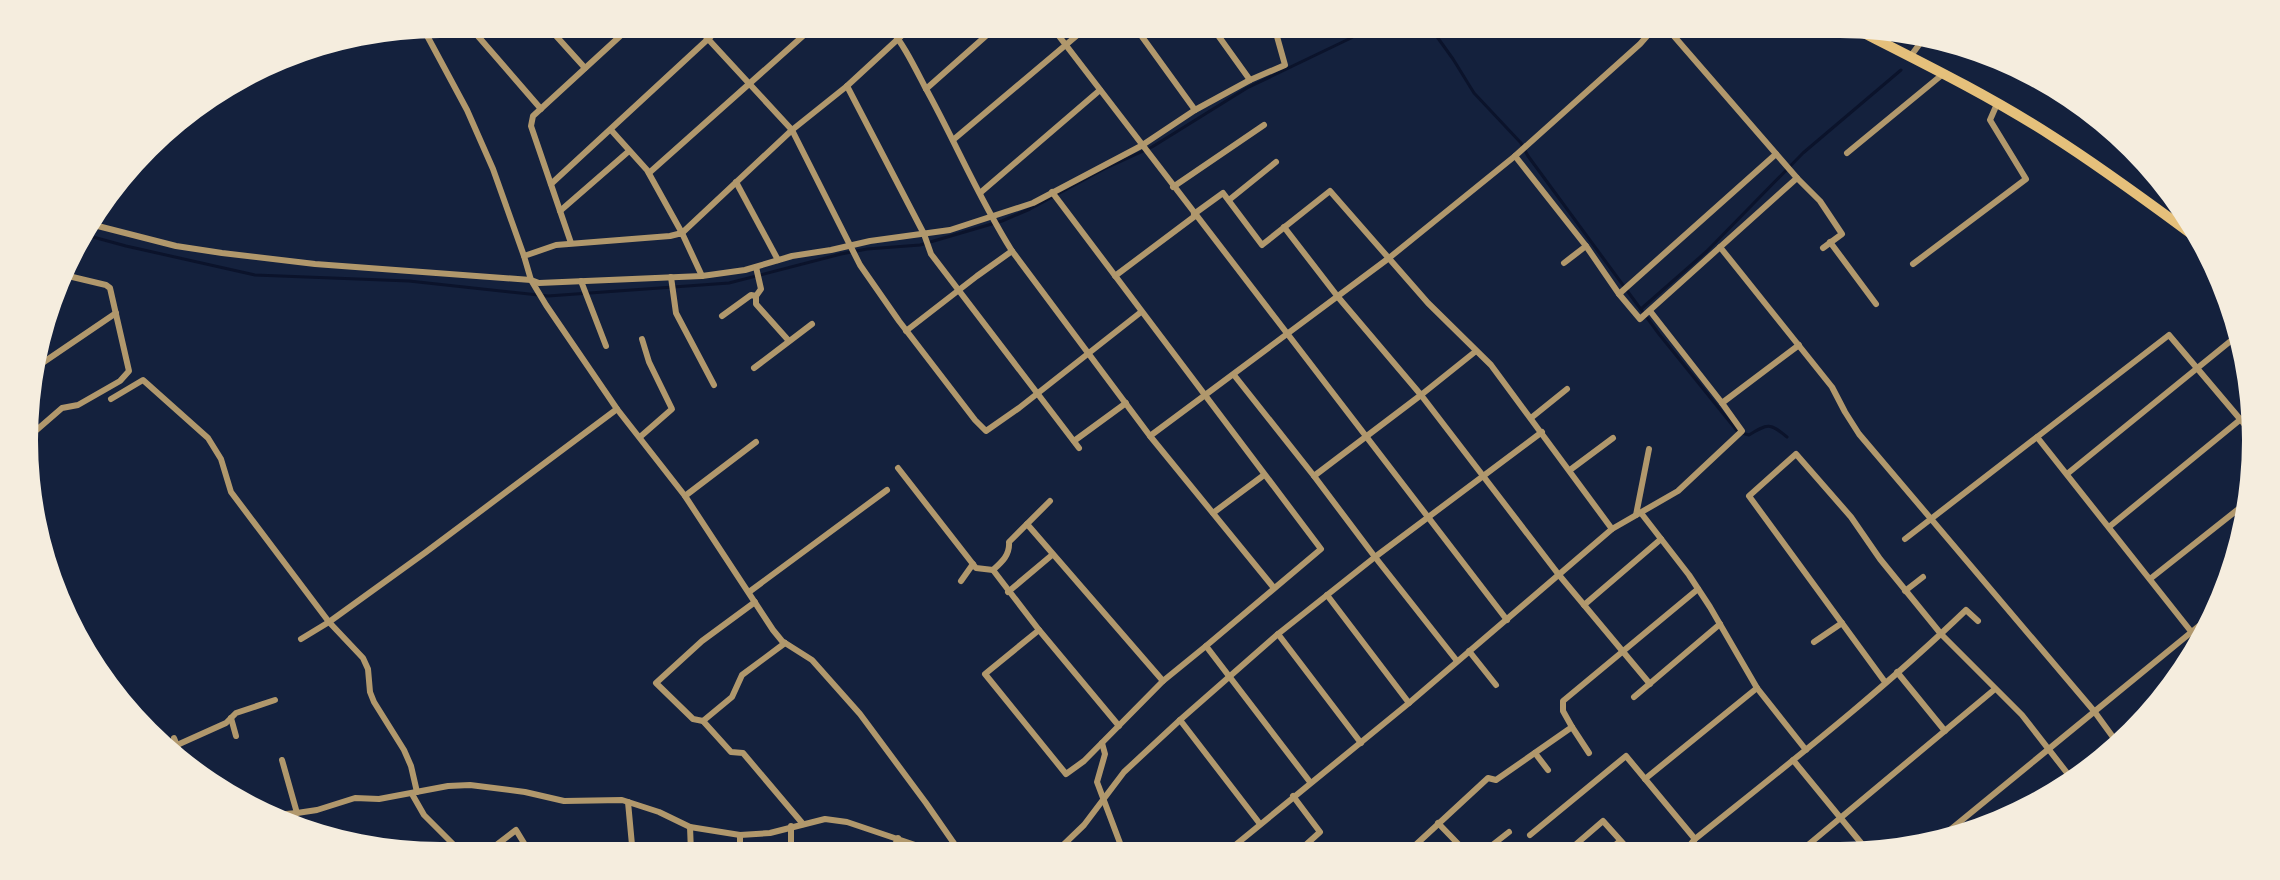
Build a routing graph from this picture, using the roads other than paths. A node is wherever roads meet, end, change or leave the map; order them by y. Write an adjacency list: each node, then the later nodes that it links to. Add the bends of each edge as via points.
1 (428, 38): 63 (street, via 493,169)
2 (480, 38): 28 (street)
3 (558, 38): 20 (street)
4 (616, 38): 20 (street)
5 (708, 38): 23 (street); 31 (street)
6 (801, 38): 23 (street)
7 (899, 38): 24 (street); 25 (street)
8 (984, 38): 25 (street)
9 (1060, 38): 17 (street)
10 (1073, 38): 17 (street)
11 (1143, 38): 29 (street)
12 (1220, 38): 22 (street)
13 (1277, 38): 22 (street, via 1285,65)
14 (1645, 38): 38 (street)
15 (1676, 38): 37 (street)
16 (1875, 39): 19 (highway)
17 (1065, 44): 26 (street); 33 (street)
18 (1918, 45): 19 (street)
19 (1910, 57): 21 (highway)
20 (585, 68): 28 (street)
21 (1943, 74): 27 (highway); 36 (street)
22 (1250, 80): 29 (street)
23 (750, 84): 32 (street); 40 (street)
24 (847, 86): 32 (street); 55 (street)
25 (926, 89): 33 (street)
26 (1100, 90): 34 (street); 45 (street)
27 (1997, 104): 53 (highway, via 2052,136); 67 (street, via 1990,120 2026,179)
28 (541, 109): 43 (street, via 533,116 531,126)
29 (1195, 110): 34 (street)
30 (1264, 125): 44 (street)
31 (611, 130): 35 (street); 43 (street)
32 (792, 130): 42 (street); 58 (street)
33 (953, 140): 45 (street)
34 (1142, 146): 44 (street); 46 (street)
35 (629, 151): 40 (street); 48 (street)
36 (1847, 153)
37 (1776, 154): 41 (street); 76 (street)
38 (1515, 156): 59 (street); 64 (street)
39 (1276, 162): 47 (street)
40 (649, 173): 54 (street)
41 (1797, 178): 56 (street, via 1820,201 1842,234); 60 (street)
42 (736, 182): 54 (street); 65 (street)
43 (551, 184): 48 (street)
44 (1173, 187): 49 (street)
45 (980, 193): 50 (street)
46 (1054, 194): 50 (street); 71 (street)
47 (1229, 200): 49 (street, via 1223,193); 52 (street, via 1262,245)
48 (560, 212): 57 (street)
49 (1194, 215): 71 (street); 86 (street)
50 (992, 217): 55 (street); 62 (street)
51 (99, 226): 73 (street, via 222,253)
52 (1284, 227): 64 (street, via 1330,191); 78 (street)
53 (2182, 227)
54 (682, 232): 57 (street); 70 (street)
55 (924, 235): 58 (street, via 888,237); 75 (street, via 929,250)
56 (1830, 242): 61 (street); 79 (street)
57 (571, 243): 63 (street)
58 (851, 246): 65 (street); 85 (street)
59 (1586, 246): 66 (street); 76 (street)
60 (1720, 247): 80 (street); 90 (street)
61 (1823, 248)
62 (1012, 251): 75 (street); 93 (street)
63 (524, 256): 73 (street)
64 (1389, 258): 78 (street); 92 (street)
65 (778, 260): 68 (street)
66 (1564, 263)
67 (1913, 264)
68 (756, 267): 70 (street); 77 (street, via 761,289)
69 (72, 276): 82 (street, via 110,288)
70 (702, 276): 72 (street)
71 (1115, 276): 81 (street)
72 (671, 277): 74 (street); 98 (street, via 676,313)
73 (531, 280): 74 (street); 106 (street)
74 (581, 281): 91 (street)
75 (959, 289): 85 (street); 100 (street)
76 (1619, 294): 80 (street, via 1640,319)
77 (756, 296): 83 (street, via 751,295); 88 (street, via 756,304)
78 (1338, 297): 86 (street); 101 (street)
79 (1876, 304)
80 (1650, 311): 105 (street)
81 (1141, 312): 93 (street); 102 (street)
82 (116, 313): 94 (street); 109 (street, via 129,371 126,376 78,405 62,408)
83 (722, 316)
84 (812, 324): 88 (street)
85 (906, 331): 100 (street, via 986,431)
86 (1287, 336): 97 (street); 114 (street)
87 (642, 339): 112 (street, via 672,409)
88 (789, 341): 95 (street)
89 (2230, 342): 96 (street)
90 (1799, 345): 105 (street); 133 (street, via 1832,387 1859,434)
91 (606, 346)
92 (1476, 351): 101 (street); 107 (street)
93 (1089, 353): 100 (street); 104 (street)
94 (45, 361)
95 (754, 368)
96 (2198, 369): 108 (street); 113 (street, via 2169,335); 122 (street)
97 (1234, 375): 102 (street); 125 (street)
98 (714, 385)
99 (1567, 389): 107 (street)
100 (1038, 393): 116 (street)
101 (1421, 395): 114 (street); 124 (street)
102 (1204, 396): 111 (street); 123 (street)
103 (111, 399): 157 (street, via 143,380 208,438 221,459 231,492)
104 (1126, 403): 111 (street); 116 (street)
105 (1722, 404): 131 (street, via 1742,431 1678,491)
106 (617, 409): 112 (street); 157 (street)
107 (1531, 418): 110 (street)
108 (2241, 419): 135 (street)
109 (38, 429)
110 (1542, 432): 121 (street); 124 (street)
111 (1150, 436): 130 (street)
112 (640, 437): 127 (street)
113 (2037, 437): 122 (street); 133 (street)
114 (1366, 438): 125 (street); 132 (street)
115 (1613, 438): 121 (street)
116 (1074, 441): 118 (street)
117 (756, 442): 127 (street)
118 (1079, 448)
119 (1649, 449): 131 (street)
120 (898, 468): 141 (street)
121 (1570, 470): 136 (street)
122 (2067, 474): 135 (street)
123 (1264, 475): 130 (street); 147 (street, via 1321,549)
124 (1483, 475): 132 (street); 143 (street)
125 (1314, 477): 140 (street)
126 (887, 490): 150 (street)
127 (685, 496): 150 (street)
128 (1050, 501): 134 (street)
129 (2236, 511): 145 (street)
130 (1213, 513): 147 (street)
131 (1639, 514): 136 (street); 137 (street)
132 (1427, 518): 140 (street); 155 (street)
133 (1933, 518): 138 (street); 183 (street)
134 (1028, 524): 139 (street); 142 (street, via 1009,542 1004,560)
135 (2109, 527): 145 (street)
136 (1612, 529): 143 (street)
137 (1661, 539): 148 (street); 154 (street)
138 (1905, 539)
139 (1052, 555): 151 (street); 174 (street)
140 (1375, 557): 152 (street); 171 (street)
141 (974, 564): 142 (street, via 976,568); 146 (street)
142 (993, 570): 151 (street)
143 (1559, 575): 154 (street); 155 (street)
144 (1923, 577): 149 (street)
145 (2150, 579): 162 (street)
146 (961, 581)
147 (1274, 588): 168 (street)
148 (1698, 589): 159 (street); 170 (street)
149 (1905, 591): 158 (street, via 1851,517 1797,454 1749,496); 164 (street)
150 (749, 592): 153 (street)
151 (1008, 592): 161 (street)
152 (1327, 595): 163 (street); 182 (street)
153 (755, 602): 167 (street); 186 (street, via 702,641 656,683 693,719)
154 (1584, 605): 170 (street)
155 (1507, 620): 169 (street)
156 (1978, 621): 164 (street, via 1966,610)
157 (329, 622): 165 (street); 205 (street, via 366,664 370,692 404,750)
158 (1842, 623): 166 (street); 175 (street)
159 (1720, 624): 176 (street); 178 (street)
160 (2195, 629): 162 (street)
161 (1039, 630): 187 (street); 192 (street, via 986,674 1066,774)
162 (2192, 632): 183 (street)
163 (1278, 634): 173 (street); 193 (street)
164 (1941, 634): 172 (street); 179 (street)
165 (301, 639)
166 (1814, 642)
167 (785, 643): 186 (street, via 742,675 732,697); 233 (street, via 812,660 860,714)
168 (1206, 646): 173 (street); 174 (street)
169 (1469, 651): 171 (street); 177 (street)
170 (1623, 652): 176 (street); 188 (street, via 1563,701 1563,711)
171 (1458, 661): 182 (street)
172 (1896, 672): 175 (street); 189 (street)
173 (1230, 678): 185 (street); 204 (street)
174 (1163, 681): 187 (street)
175 (1885, 682): 196 (street)
176 (1650, 684): 180 (street)
177 (1496, 685)
178 (1757, 688): 196 (street); 203 (street)
179 (1995, 689): 189 (street); 195 (street, via 2022,715)
180 (1634, 697)
181 (275, 700): 184 (street, via 236,712)
182 (1409, 703): 193 (street)
183 (2094, 711): 191 (street); 195 (street)
184 (231, 718): 190 (street); 194 (street)
185 (1180, 720): 207 (street, via 1124,772); 214 (street)
186 (703, 721): 213 (street, via 731,752 743,753)
187 (1119, 726): 192 (street)
188 (1572, 727): 197 (street); 198 (street)
189 (1945, 731): 211 (street)
190 (236, 735)
191 (2112, 736)
192 (1102, 743): 207 (street, via 1105,754 1097,782)
193 (1361, 743): 204 (street)
194 (176, 744)
195 (2046, 749): 202 (street); 215 (street)
196 (1806, 750): 200 (street)
197 (1535, 753): 201 (street); 212 (street, via 1496,780 1488,778)
198 (1589, 753)
199 (282, 760): 210 (street)
200 (1793, 760): 211 (street); 222 (street)
201 (1548, 770)
202 (2067, 773)
203 (1645, 779): 220 (street, via 1626,756); 222 (street)
204 (1310, 782): 206 (street)
205 (415, 793): 208 (street, via 470,785 564,801); 210 (street, via 379,800 355,798); 224 (street, via 424,815)
206 (1293, 796): 214 (street); 237 (street, via 1320,832)
207 (1102, 801): 234 (street); 235 (street)
208 (628, 802): 217 (street); 227 (street)
209 (290, 813): 210 (street)
210 (297, 813)
211 (1840, 818): 243 (street); 244 (street)
212 (1438, 823): 238 (street); 239 (street)
213 (803, 824): 216 (street); 221 (street, via 825,819 847,822)
214 (1260, 824): 236 (street)
215 (1955, 825)
216 (791, 826): 219 (street, via 770,833); 230 (street)
217 (690, 827): 219 (street); 228 (street)
218 (1509, 832): 240 (street)
219 (740, 835): 229 (street)
220 (1530, 835)
221 (898, 838): 231 (street); 232 (street)
222 (1695, 839): 242 (street)
223 (1620, 840): 241 (street, via 1603,821)
224 (451, 842)
225 (500, 842): 226 (street, via 516,830)
226 (523, 842)
227 (632, 842)
228 (691, 842)
229 (740, 842)
230 (791, 842)
231 (896, 842)
232 (909, 842)
233 (953, 842)
234 (1066, 842)
235 (1119, 842)
236 (1239, 842)
237 (1309, 842)
238 (1418, 842)
239 (1456, 842)
240 (1496, 842)
241 (1579, 842)
242 (1693, 842)
243 (1812, 842)
244 (1860, 842)

